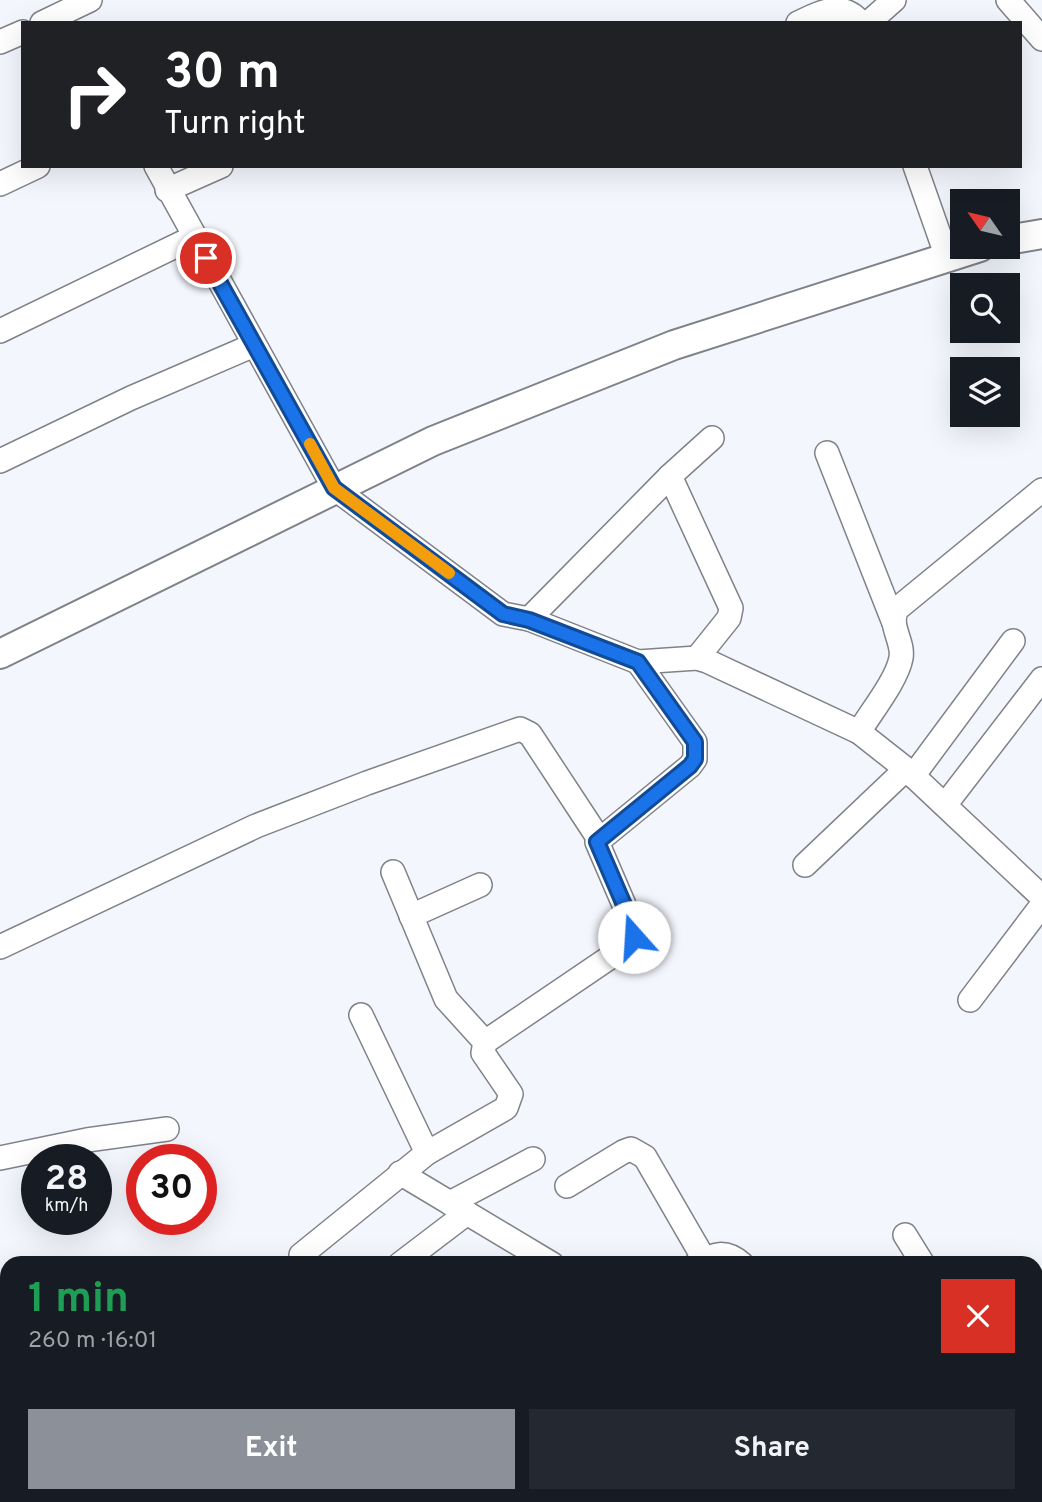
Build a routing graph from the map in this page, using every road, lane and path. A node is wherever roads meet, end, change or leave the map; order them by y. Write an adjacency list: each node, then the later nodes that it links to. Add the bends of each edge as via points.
1 (894, 0): 7 (street)
2 (1008, 0): 9 (street)
3 (83, 7): 4 (street)
4 (47, 21)
5 (803, 21): 6 (street, via 836,6 848,9)
6 (859, 21)
7 (870, 21)
8 (21, 33): 10 (street)
9 (1041, 34)
10 (0, 43)
11 (34, 168): 15 (street)
12 (157, 168): 16 (street)
13 (216, 168): 16 (street)
14 (916, 168): 21 (street)
15 (0, 184)
16 (167, 190): 18 (street)
17 (1042, 234): 19 (street)
18 (194, 237): 22 (street); 23 (street)
19 (1020, 238)
20 (950, 256): 21 (street)
21 (947, 257): 28 (street, via 674,345 433,441)
22 (0, 331)
23 (254, 345): 26 (street); 28 (street)
24 (712, 438): 27 (street)
25 (827, 453): 31 (street)
26 (0, 461)
27 (670, 476): 30 (street); 34 (street, via 731,608 729,618)
28 (334, 488): 30 (street, via 503,614); 33 (street)
29 (1042, 490): 31 (street, via 897,609)
30 (529, 620): 35 (street)
31 (894, 623): 37 (street, via 901,650 898,667)
32 (1013, 641): 38 (street)
33 (0, 654)
34 (697, 658): 35 (street); 37 (street)
35 (638, 662): 40 (street, via 695,742 695,759)
36 (1042, 679): 39 (street)
37 (859, 732): 38 (street)
38 (909, 772): 39 (street); 41 (street)
39 (945, 805): 44 (street)
40 (599, 839): 46 (street, via 530,734 520,729 256,826); 49 (street, via 597,848 634,928 631,943)
41 (805, 865)
42 (393, 872): 45 (street)
43 (480, 885): 45 (street)
44 (1041, 898): 47 (street)
45 (411, 916): 49 (street, via 446,999)
46 (0, 947)
47 (970, 1000)
48 (361, 1015): 51 (street)
49 (485, 1042): 51 (street, via 482,1053 511,1094 510,1102)
50 (167, 1129): 52 (street)
51 (427, 1153): 54 (street)
52 (0, 1158)
53 (533, 1159): 56 (street)
54 (400, 1173): 56 (street); 58 (street)
55 (567, 1186): 61 (street, via 623,1152 638,1152 645,1157)
56 (458, 1208): 59 (street); 60 (street)
57 (905, 1235): 62 (street)
58 (301, 1255)
59 (408, 1256)
60 (539, 1256)
61 (697, 1256)
62 (918, 1256)

